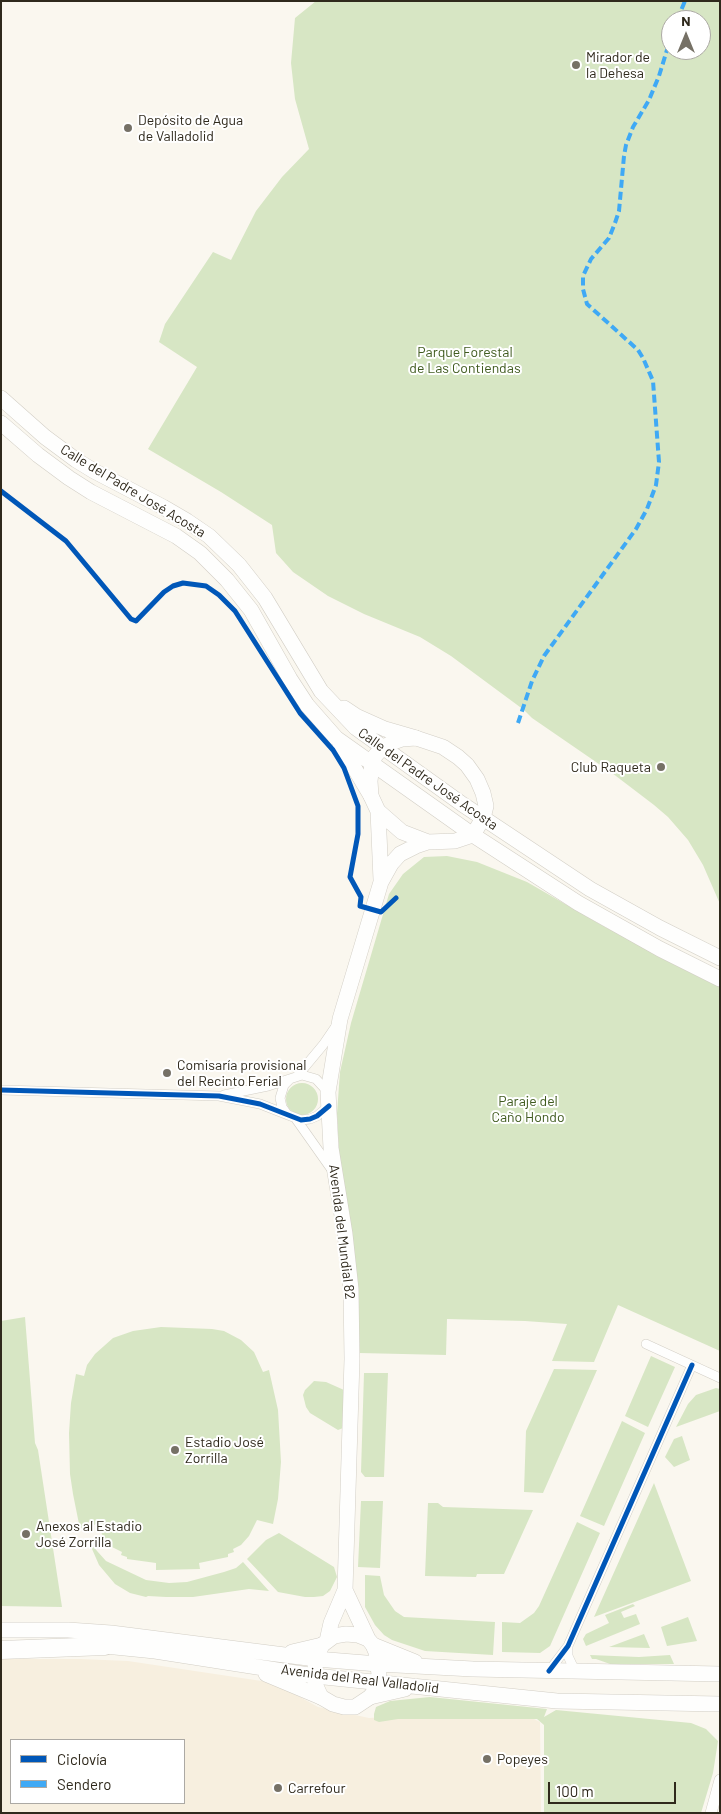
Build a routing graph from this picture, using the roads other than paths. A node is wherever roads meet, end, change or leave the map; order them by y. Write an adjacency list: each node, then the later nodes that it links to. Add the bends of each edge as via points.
1 (1, 398): 3 (main road, Calle del Padre José Acosta, via 76,460 171,511 209,536 239,565 265,598)
2 (1, 423): 4 (main road, Calle del Padre José Acosta, via 69,478 176,536 200,553 251,610 294,686)
3 (321, 691): 5 (main road, via 356,716 385,730); 6 (main road, Calle del Padre José Acosta, via 350,723)
4 (336, 738): 7 (main road, Calle del Padre José Acosta); 8 (main road)
5 (416, 738): 6 (main road, via 402,739); 10 (main road, via 443,747 471,771 483,793 486,806)
6 (382, 748): 7 (main road); 10 (main road, Calle del Padre José Acosta)
7 (372, 764): 8 (main road); 11 (main road, Calle del Padre José Acosta)
8 (371, 796): 9 (main road)
9 (378, 811): 12 (main road, via 402,832); 13 (main road, Avenida del Mundial 82)
10 (483, 818): 11 (main road); 14 (main road, Calle del Padre José Acosta, via 590,889)
11 (473, 835): 12 (main road, via 455,841); 15 (main road, Calle del Padre José Acosta, via 578,903)
12 (428, 842): 13 (main road, Avenida del Mundial 82, via 400,854)
13 (381, 882): 16 (main road, Avenida del Mundial 82)
14 (720, 958)
15 (720, 979)
16 (340, 1019): 17 (street, via 323,1045); 20 (main road, Avenida del Mundial 82)
17 (294, 1077): 19 (street); 20 (street, via 307,1075 316,1078); 21 (street, via 280,1094 282,1106)
18 (1, 1090): 19 (street)
19 (219, 1096): 21 (street, via 260,1104)
20 (328, 1099): 21 (street, via 310,1119); 22 (main road, Avenida del Mundial 82)
21 (292, 1117): 22 (street)
22 (336, 1176): 26 (main road, Avenida del Mundial 82, via 352,1309)
23 (646, 1344): 24 (street)
24 (692, 1365): 25 (street); 32 (street)
25 (720, 1378)
26 (345, 1590): 29 (main road, Avenida del Mundial 82); 30 (main road, Avenida del Mundial 82)
27 (1, 1630): 34 (main road, Avenida del Real Valladolid, via 111,1633)
28 (1, 1642): 31 (main road, Avenida del Real Valladolid, via 71,1642)
29 (370, 1642): 30 (main road, via 358,1635 346,1634 334,1636); 37 (main road, Avenida del Mundial 82); 38 (main road)
30 (325, 1643): 34 (main road); 35 (main road, Avenida del Mundial 82)
31 (106, 1646): 33 (highway); 36 (main road, Avenida del Real Valladolid)
32 (568, 1646): 39 (street); 40 (street, via 568,1656)
33 (1, 1650)
34 (279, 1654): 35 (main road, Avenida del Real Valladolid)
35 (316, 1659): 37 (main road, Avenida del Real Valladolid); 42 (main road, Avenida del Mundial 82)
36 (219, 1661): 42 (main road, Avenida del Real Valladolid); 46 (main road, via 276,1677)
37 (378, 1664): 38 (main road, Avenida del Real Valladolid); 43 (main road, Avenida del Mundial 82)
38 (428, 1667): 39 (main road, Avenida del Real Valladolid)
39 (549, 1671): 40 (main road, Avenida del Real Valladolid)
40 (575, 1671): 41 (main road, Avenida del Real Valladolid)
41 (720, 1674)
42 (314, 1676): 43 (main road, Avenida del Real Valladolid); 46 (main road)
43 (378, 1682): 44 (main road, Avenida del Real Valladolid); 45 (main road)
44 (417, 1686): 45 (main road); 47 (main road, Avenida del Real Valladolid, via 557,1701)
45 (370, 1697): 46 (main road, via 355,1707 344,1707)
46 (321, 1698)
47 (720, 1704)
48 (720, 1780): 49 (street)
49 (711, 1813)

